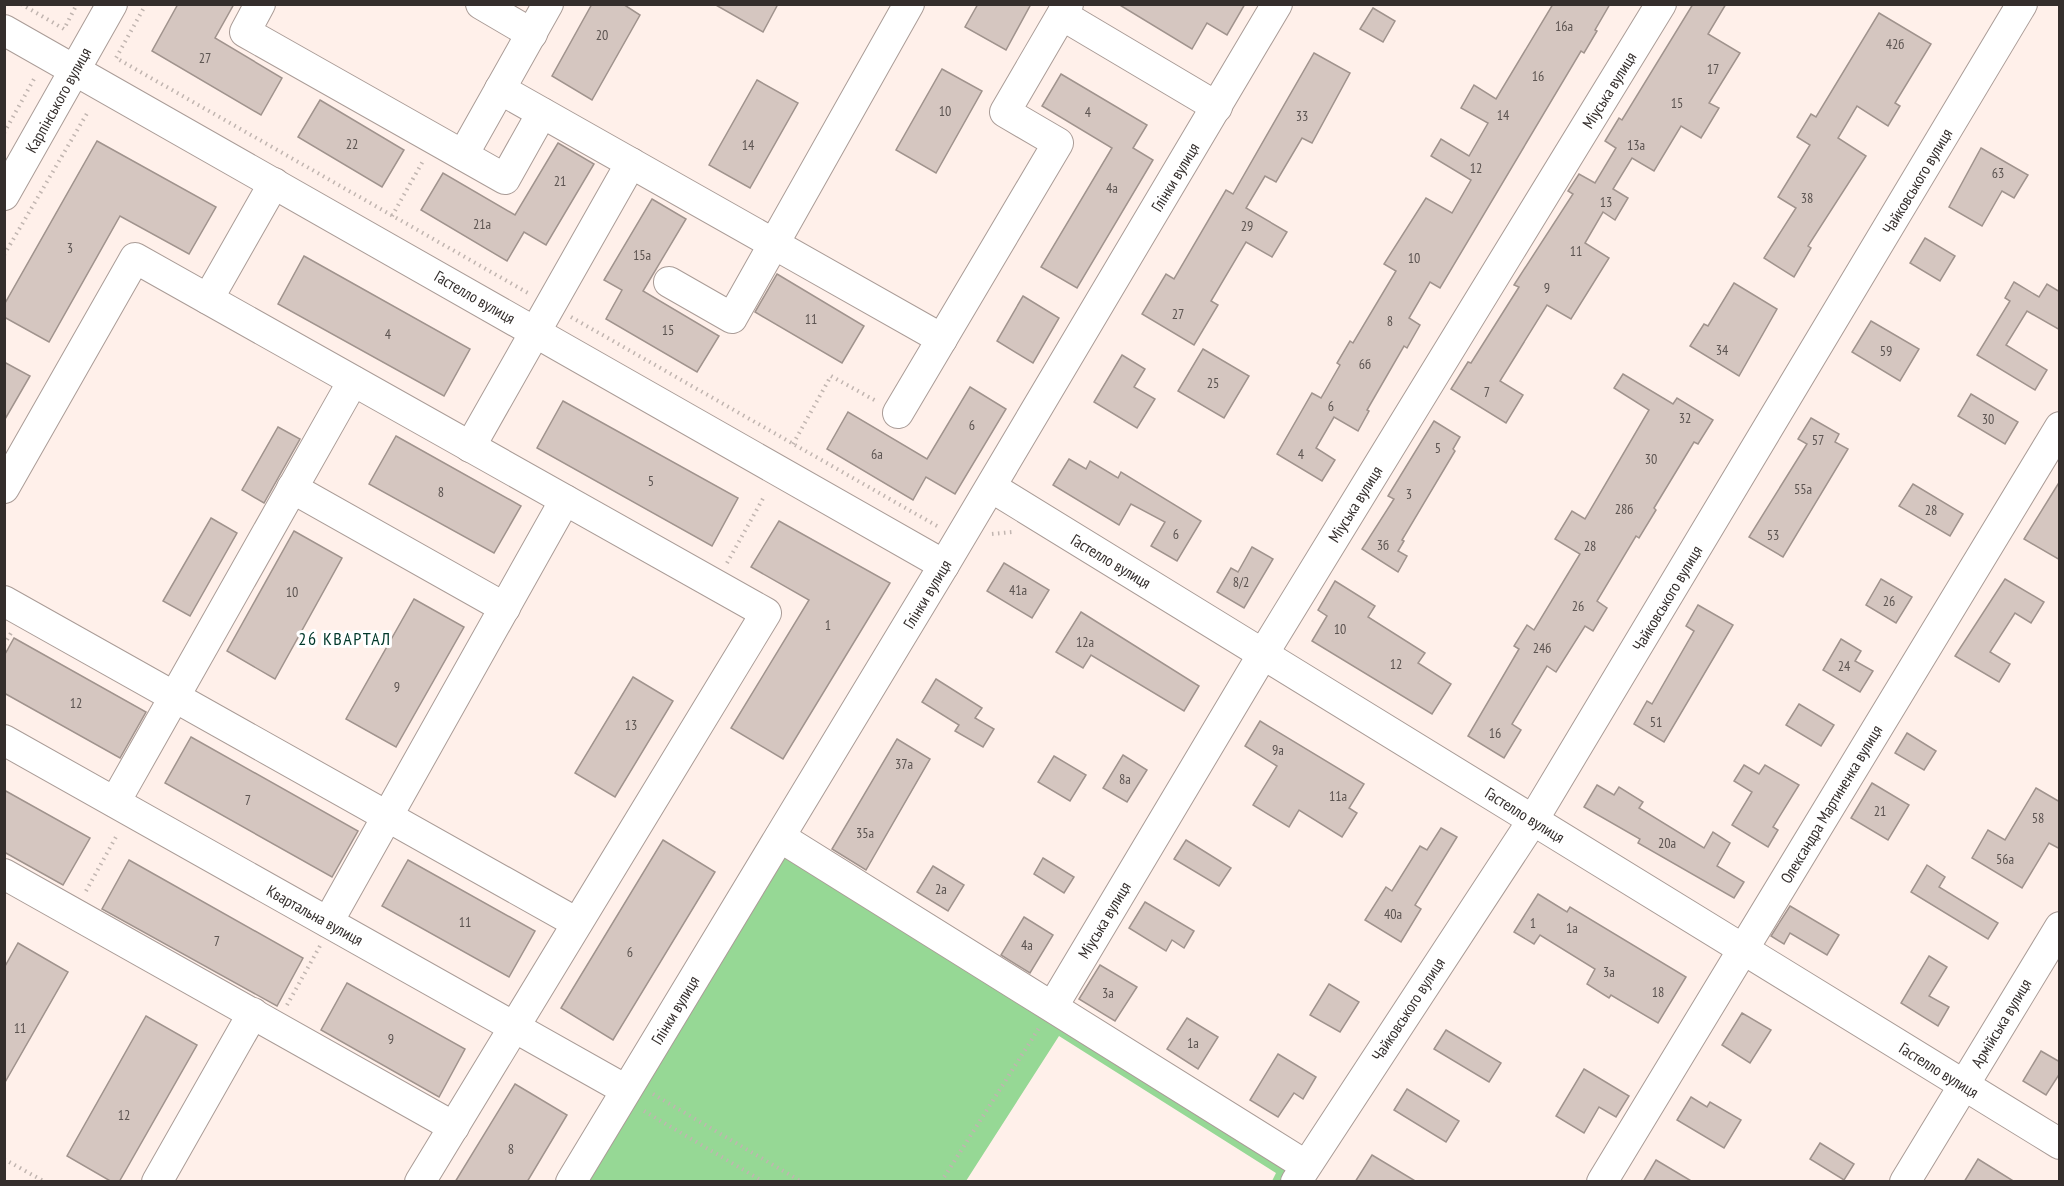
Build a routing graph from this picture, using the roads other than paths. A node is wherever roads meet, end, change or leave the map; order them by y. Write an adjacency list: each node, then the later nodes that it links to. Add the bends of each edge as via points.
1 (112, 4): 12 (street, Карпінського вулиця)
2 (260, 4): 16 (street, via 245,32)
3 (481, 4): 11 (street)
4 (548, 4): 11 (street)
5 (1277, 4): 14 (street, Глінки вулиця)
6 (1661, 4): 37 (street, Міуська вулиця)
7 (2022, 4): 42 (street, Чайковського вулиця)
8 (900, 8): 20 (street)
9 (1065, 10): 14 (street); 24 (street, via 1005,112 1058,143)
10 (4, 30): 12 (street, Гастелло вулиця)
11 (532, 33): 13 (street)
12 (75, 69): 18 (street, Гастелло вулиця); 19 (street, Карпінського вулиця)
13 (500, 90): 15 (street); 16 (street)
14 (1217, 107): 30 (street, Глінки вулиця)
15 (542, 113): 16 (street, via 505,179); 17 (street)
16 (463, 155)
17 (631, 163): 20 (street); 23 (street)
18 (274, 183): 22 (street); 23 (street, Гастелло вулиця)
19 (6, 187)
20 (774, 244): 21 (street, via 732,318); 24 (street)
21 (669, 282)
22 (208, 299): 25 (street); 28 (street, via 135,258)
23 (535, 332): 29 (street); 34 (street, Гастелло вулиця)
24 (942, 339): 26 (street)
25 (353, 381): 29 (street); 32 (street)
26 (898, 413)
27 (2060, 427): 48 (street, Олександра Мартиненка вулиця)
28 (14, 447): 31 (street)
29 (470, 447): 33 (street)
30 (991, 487): 34 (street, Глінки вулиця); 37 (street, Гастелло вулиця)
31 (4, 488)
32 (292, 488): 36 (street); 38 (street)
33 (565, 500): 36 (street); 45 (street, via 766,613)
34 (944, 565): 43 (street, Глінки вулиця)
35 (4, 601): 38 (street)
36 (505, 608): 41 (street)
37 (1263, 654): 42 (street, Гастелло вулиця); 49 (street, Міуська вулиця)
38 (175, 697): 40 (street); 41 (street)
39 (4, 740): 40 (street, Квартальна вулиця)
40 (118, 816): 47 (street, Квартальна вулиця)
41 (387, 816): 45 (street); 47 (street)
42 (1533, 820): 48 (street, Гастелло вулиця); 56 (street, Чайковського вулиця)
43 (780, 837): 49 (street); 53 (street, Глінки вулиця)
44 (9, 886): 50 (street, via 74,912)
45 (577, 923): 51 (street)
46 (2060, 927): 52 (street, Армійська вулиця)
47 (325, 932): 51 (street, Квартальна вулиця)
48 (1743, 950): 52 (street, Гастелло вулиця); 60 (street, Олександра Мартиненка вулиця)
49 (1053, 1006): 56 (street)
50 (264, 1020): 54 (street); 57 (street)
51 (514, 1027): 53 (street, Квартальна вулиця); 54 (street)
52 (1964, 1085): 55 (street, Гастелло вулиця); 61 (street, Армійська вулиця)
53 (626, 1090): 59 (street, Глінки вулиця)
54 (454, 1127): 58 (street)
55 (2060, 1144)
56 (1301, 1174)
57 (157, 1182)
58 (420, 1182)
59 (571, 1182)
60 (1602, 1182)
61 (1905, 1182)

